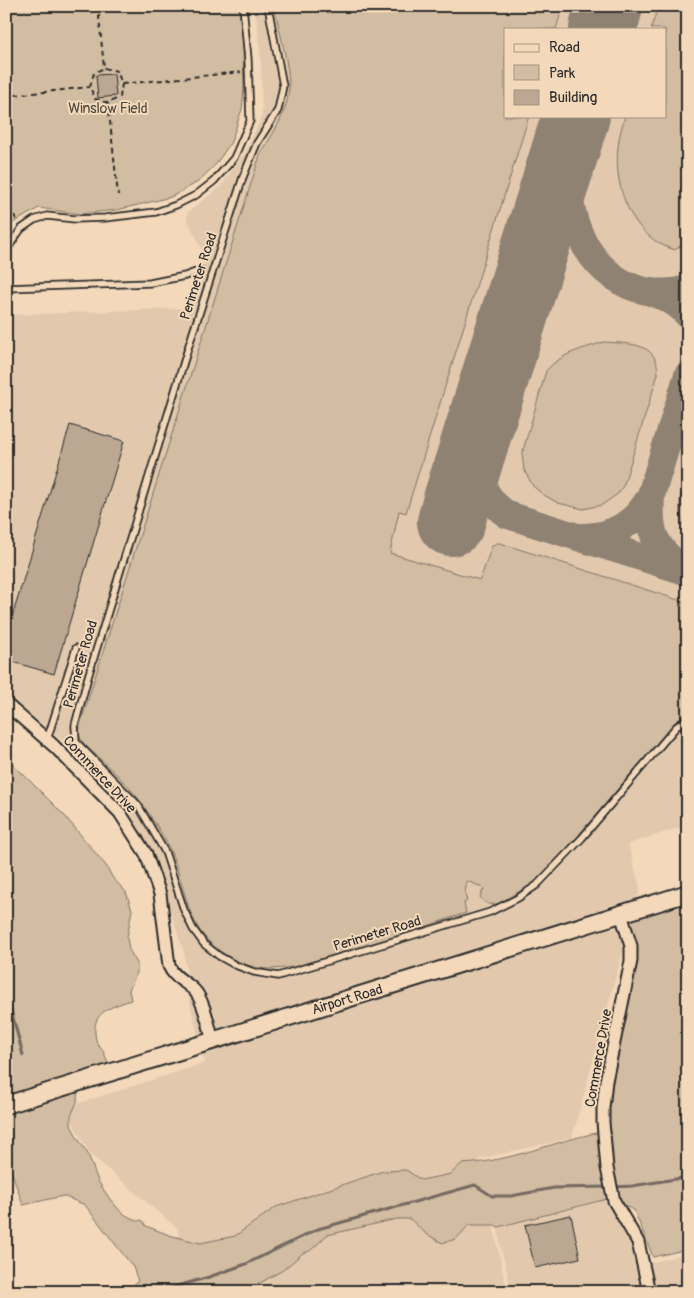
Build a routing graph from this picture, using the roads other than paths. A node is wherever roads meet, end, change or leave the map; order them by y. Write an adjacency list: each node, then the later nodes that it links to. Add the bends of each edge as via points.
1 (243, 6): 3 (lane, via 250,121 234,158 214,181 196,195 156,212 105,218 47,216 34,220 21,229)
2 (268, 6): 8 (lane, Perimeter Road, via 283,86 278,110 257,143 243,177 189,345 88,678 75,725 76,742 138,805 165,852 184,910 204,944 235,965 278,976 490,912 518,898 538,885 576,845)
3 (6, 251)
4 (201, 270): 5 (lane, via 150,283)
5 (6, 288)
6 (76, 648): 9 (lane)
7 (6, 704): 9 (street, Commerce Drive)
8 (688, 717)
9 (47, 740): 12 (street, Commerce Drive, via 120,813 146,854 160,894 169,966 172,974 199,997)
10 (688, 894): 11 (main road, Airport Road)
11 (621, 914): 12 (main road, Airport Road); 14 (street, Commerce Drive, via 632,961 606,1081 603,1122 612,1194 638,1242)
12 (213, 1042): 13 (main road, Airport Road)
13 (6, 1105)
14 (649, 1292)

